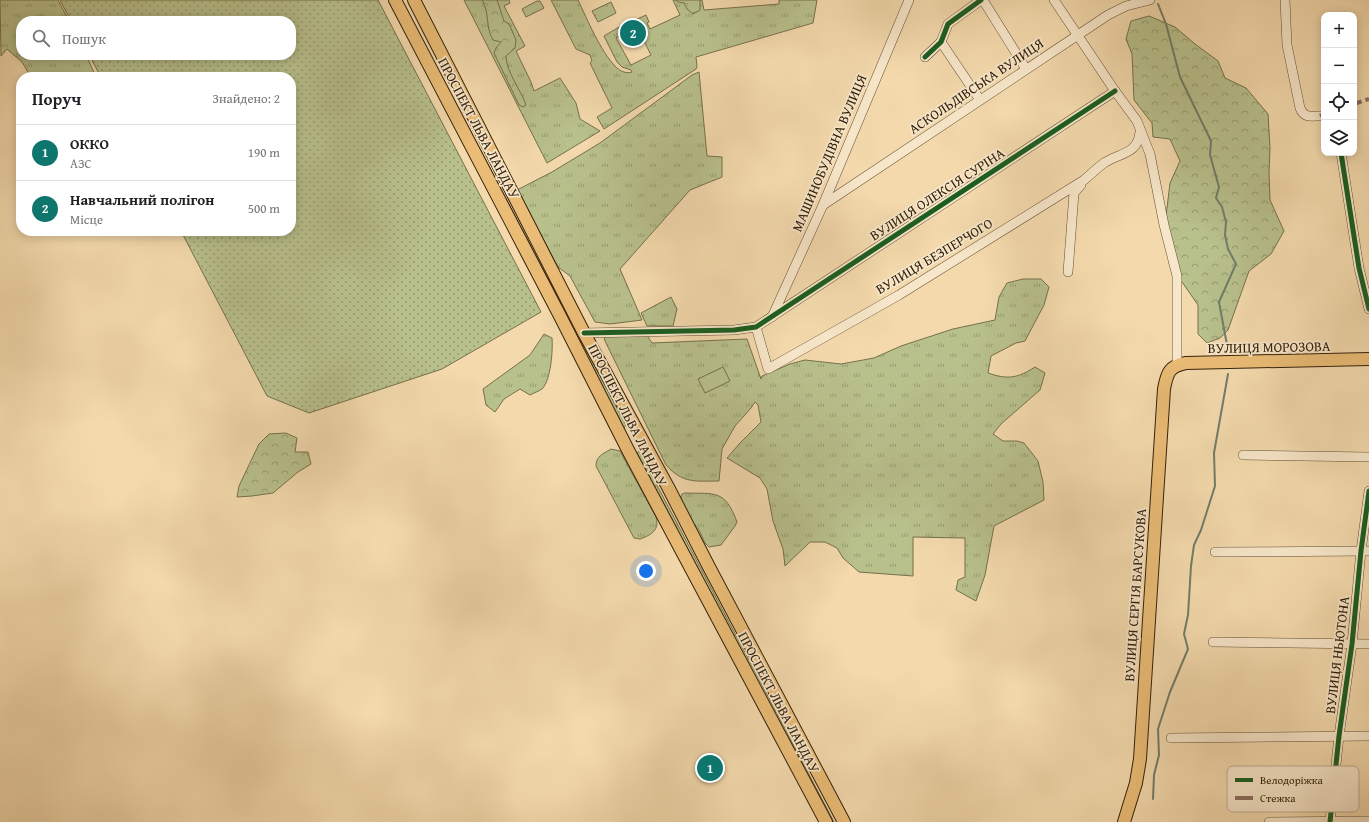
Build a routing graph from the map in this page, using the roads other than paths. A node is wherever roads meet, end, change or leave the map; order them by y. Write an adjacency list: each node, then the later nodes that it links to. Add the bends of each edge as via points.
1 (395, 0): 28 (main road, ПРОСПЕКТ ЛЬВА ЛАНДАУ)
2 (414, 0): 24 (main road, ПРОСПЕКТ ЛЬВА ЛАНДАУ)
3 (909, 0): 19 (street, МАШИНОБУДІВНА ВУЛИЦЯ)
4 (982, 0): 10 (street, via 948,24); 12 (street)
5 (1054, 0): 9 (street)
6 (1150, 0): 8 (street, АСКОЛЬДІВСЬКА ВУЛИЦЯ)
7 (1285, 0): 15 (street, via 1287,45 1300,108 1307,116)
8 (1135, 1): 9 (street, АСКОЛЬДІВСЬКА ВУЛИЦЯ, via 1108,14)
9 (1078, 34): 12 (street, АСКОЛЬДІВСЬКА ВУЛИЦЯ); 13 (street)
10 (941, 42): 11 (street); 14 (street)
11 (925, 57)
12 (1026, 69): 14 (street, АСКОЛЬДІВСЬКА ВУЛИЦЯ)
13 (1115, 91): 16 (street, via 1137,121); 22 (street, ВУЛИЦЯ ОЛЕКСІЯ СУРІНА)
14 (980, 100): 19 (street, АСКОЛЬДІВСЬКА ВУЛИЦЯ)
15 (1321, 116)
16 (1140, 132): 18 (street, ВУЛИЦЯ БЕЗПЕРЧОГО, via 1140,140 1131,150 1104,163); 26 (street, via 1150,154 1177,276)
17 (1341, 156): 21 (street, via 1359,268)
18 (1084, 180): 20 (street, via 1074,193); 23 (street, ВУЛИЦЯ БЕЗПЕРЧОГО, via 898,295 768,369)
19 (823, 206): 22 (street, МАШИНОБУДІВНА ВУЛИЦЯ)
20 (1068, 272)
21 (1369, 309)
22 (772, 317): 23 (street, ВУЛИЦЯ ОЛЕКСІЯ СУРІНА)
23 (756, 327): 24 (street, via 737,330)
24 (584, 333): 27 (main road, ПРОСПЕКТ ЛЬВА ЛАНДАУ)
25 (1369, 359): 26 (main road, ВУЛИЦЯ МОРОЗОВА, via 1186,364)
26 (1174, 367): 45 (main road, ВУЛИЦЯ СЕРГІЯ БАРСУКОВА, via 1166,378 1164,389 1140,759 1136,783)
27 (644, 444): 28 (main road); 44 (main road, ПРОСПЕКТ ЛЬВА ЛАНДАУ)
28 (629, 452): 43 (main road, ПРОСПЕКТ ЛЬВА ЛАНДАУ)
29 (1244, 455): 30 (street)
30 (1369, 457)
31 (1369, 491): 32 (street, ВУЛИЦЯ НЬЮТОНА)
32 (1365, 551): 33 (street); 35 (street, ВУЛИЦЯ НЬЮТОНА)
33 (1214, 552)
34 (1213, 642): 35 (street)
35 (1352, 644): 36 (street); 37 (street, ВУЛИЦЯ НЬЮТОНА)
36 (1369, 644)
37 (1338, 736): 38 (street); 39 (street); 40 (street, ВУЛИЦЯ НЬЮТОНА)
38 (1369, 736)
39 (1170, 738)
40 (1335, 766)
41 (1330, 821): 42 (street); 46 (street)
42 (1369, 821)
43 (826, 822)
44 (844, 822)
45 (1124, 822)
46 (1269, 822)

